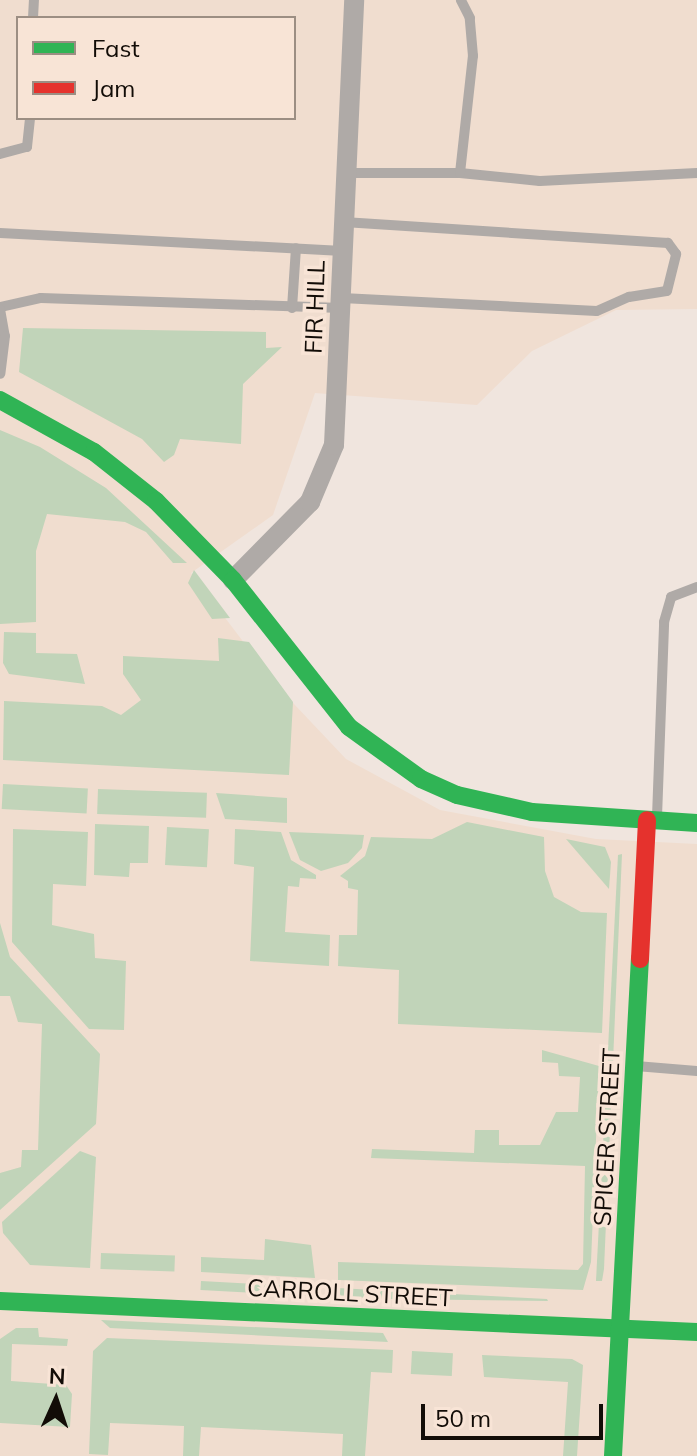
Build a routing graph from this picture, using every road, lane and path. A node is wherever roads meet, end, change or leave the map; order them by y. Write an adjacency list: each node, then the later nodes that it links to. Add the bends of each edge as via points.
1 (354, 0): 5 (street, FIR HILL)
2 (461, 0): 6 (lane, via 470,18 473,56)
3 (30, 120): 4 (lane, via 27,147)
4 (0, 154)
5 (346, 173): 6 (lane); 8 (street, FIR HILL)
6 (460, 173): 7 (lane, via 540,181)
7 (697, 173)
8 (344, 222): 11 (street, FIR HILL); 12 (lane, via 668,243 676,254 667,291 629,297 597,311)
9 (0, 233): 10 (lane)
10 (296, 248): 11 (lane); 14 (lane)
11 (343, 251): 12 (street, FIR HILL)
12 (342, 303): 14 (lane); 17 (street, FIR HILL, via 337,427 329,464 297,518)
13 (0, 308): 14 (lane, via 41,298); 15 (lane, via 5,336)
14 (292, 308)
15 (0, 374)
16 (0, 400): 17 (street, via 121,471)
17 (233, 580): 19 (street, via 349,727 421,779 494,805)
18 (697, 587): 19 (lane, via 671,597 664,622)
19 (652, 821): 20 (street); 21 (street, SPICER STREET)
20 (697, 823)
21 (634, 1066): 22 (lane); 24 (street, SPICER STREET)
22 (697, 1071)
23 (0, 1301): 24 (street, CARROLL STREET)
24 (623, 1329): 25 (street, CARROLL STREET); 26 (street, SPICER STREET)
25 (697, 1332)
26 (613, 1456)

